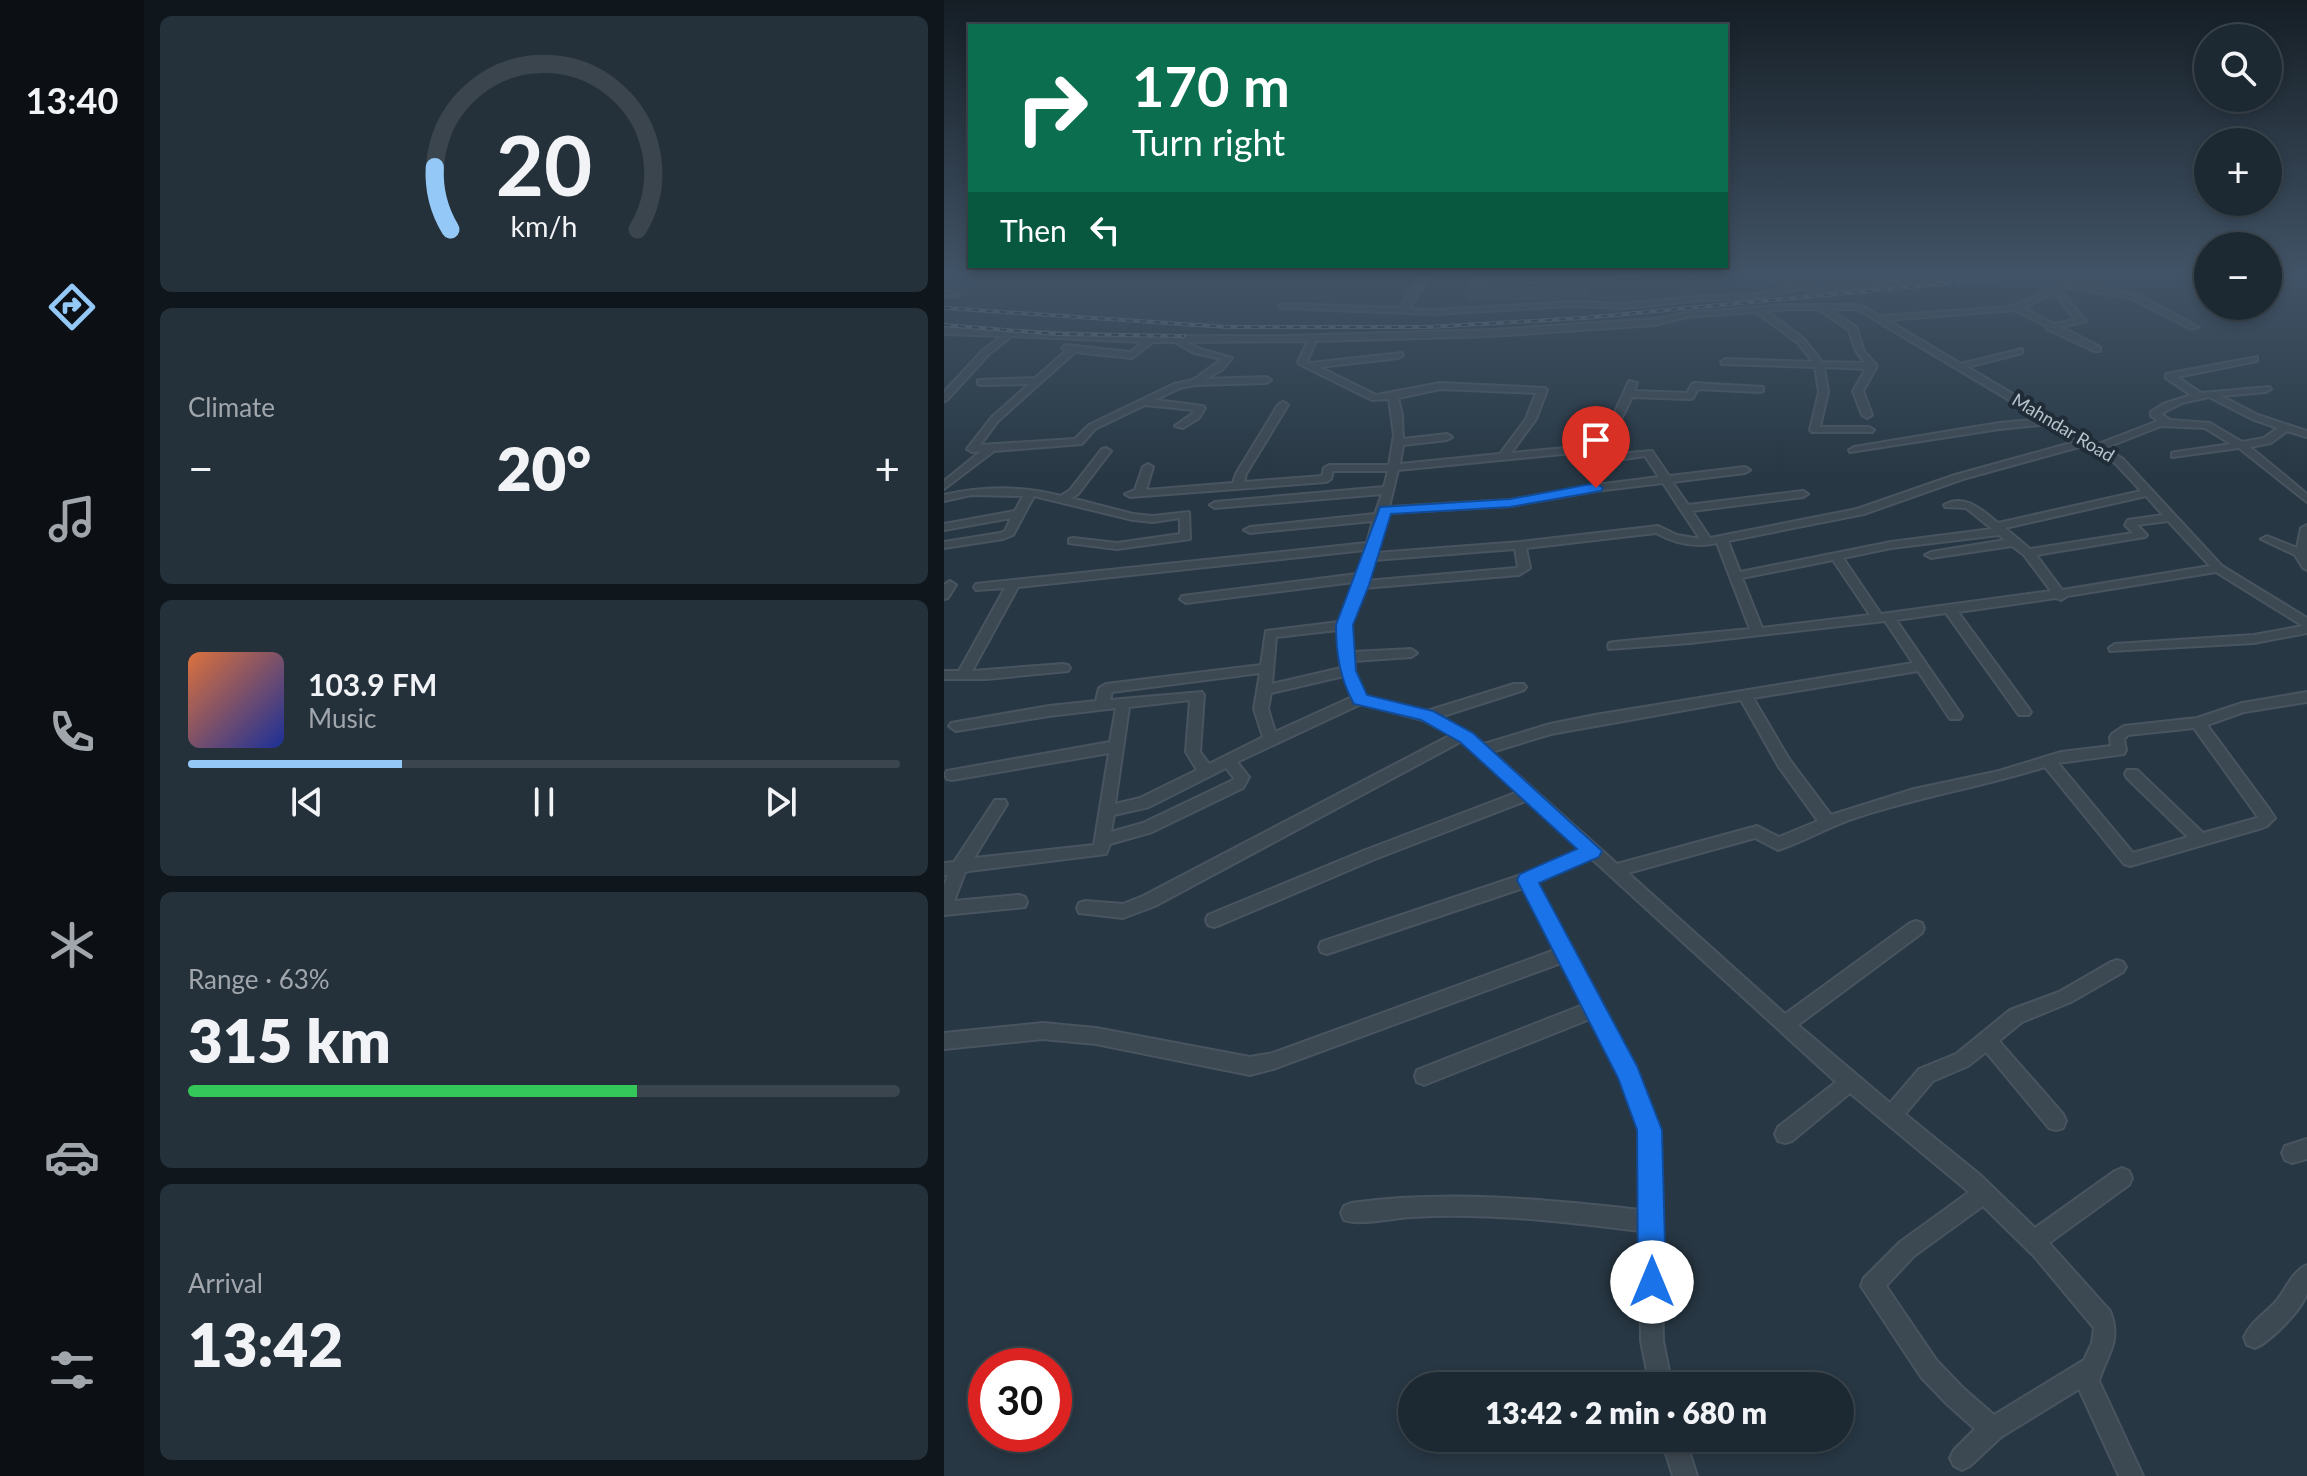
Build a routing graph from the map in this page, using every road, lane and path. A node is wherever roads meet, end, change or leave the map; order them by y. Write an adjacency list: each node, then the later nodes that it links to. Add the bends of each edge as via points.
1 (999, 342): 31 (street)
2 (1051, 342): 10 (street)
3 (1148, 342): 10 (street, via 1132,355)
4 (1181, 342): 23 (street, via 1228,358 1218,371)
5 (1311, 342): 16 (street, via 1302,360)
6 (1798, 342): 17 (street)
7 (1857, 342): 18 (street)
8 (1921, 342): 19 (street, Mahndar Road)
9 (2082, 342): 11 (street)
10 (1073, 349): 21 (street)
11 (2097, 349)
12 (2019, 351): 19 (street)
13 (1399, 355): 16 (street)
14 (2254, 359): 30 (street, via 2169,376)
15 (1725, 362): 17 (street)
16 (1310, 366): 29 (street, via 1375,398)
17 (1820, 366): 18 (street); 40 (street, via 1824,387 1815,430)
18 (1872, 366): 34 (street, via 1858,391)
19 (1962, 366): 36 (street, Mahndar Road)
20 (1266, 380): 23 (street)
21 (1038, 381): 22 (street); 47 (street, via 995,419 972,449)
22 (981, 382)
23 (1196, 382): 32 (street)
24 (1632, 383): 27 (street)
25 (1760, 389): 27 (street, via 1695,386 1690,396)
26 (2266, 389): 28 (street)
27 (1628, 394): 46 (street, via 1616,422)
28 (2212, 395): 30 (street); 39 (street)
29 (1393, 396): 43 (street, via 1400,417); 51 (street, via 1440,386 1542,390 1531,419)
30 (2200, 396): 37 (street, via 2154,414)
31 (944, 398)
32 (1143, 402): 38 (street, via 1200,408); 47 (street, via 1092,427 1078,442)
33 (1283, 405): 57 (street)
34 (1867, 415)
35 (2307, 419): 39 (street)
36 (2054, 421): 45 (street, Mahndar Road); 48 (street)
37 (2166, 422): 44 (street, via 2207,425); 45 (street)
38 (1180, 426)
39 (2288, 428): 41 (street); 44 (street, via 2272,439)
40 (1869, 430)
41 (2307, 434)
42 (1447, 437): 43 (street)
43 (1396, 443): 53 (street)
44 (2240, 444): 50 (street); 64 (street)
45 (2092, 445): 59 (street, Mahndar Road, via 2119,461); 75 (street, via 1959,477 1860,512)
46 (1592, 448): 51 (street); 55 (street, via 1616,457 1652,454)
47 (990, 449): 56 (street)
48 (1854, 450)
49 (1106, 451): 63 (street)
50 (2176, 455)
51 (1503, 457): 53 (street)
52 (1148, 467): 57 (street, via 1135,494)
53 (1392, 468): 57 (street, via 1329,468 1326,479); 58 (street)
54 (1745, 470): 55 (street)
55 (1668, 480): 67 (street); 69 (street, via 1510,503)
56 (944, 486)
57 (1238, 486)
58 (1389, 490): 65 (street); 69 (street)
59 (2149, 492): 70 (street, Mahndar Road); 73 (street)
60 (1030, 493): 62 (street, via 964,492); 63 (street); 68 (street)
61 (1803, 494): 67 (street)
62 (944, 498)
63 (1063, 499): 77 (street, via 1133,517 1185,514 1186,537 1117,546)
64 (2307, 499)
65 (1215, 505)
66 (1949, 505): 73 (street, via 1969,505)
67 (1686, 509): 78 (street)
68 (1017, 514): 71 (street); 80 (street, via 1003,536)
69 (1384, 514): 74 (street); 82 (street)
70 (2173, 517): 83 (street, via 2131,522 2141,535 2137,536); 87 (street, Mahndar Road)
71 (944, 527)
72 (2307, 528): 86 (street)
73 (1999, 529): 79 (street); 85 (street)
74 (1250, 530)
75 (1721, 539): 78 (street); 88 (street)
76 (2267, 539): 86 (street)
77 (1073, 541)
78 (1707, 542): 81 (street, via 1674,538 1658,529)
79 (2015, 542): 83 (street); 84 (street)
80 (944, 545)
81 (1520, 545): 82 (street); 89 (street, via 1524,568 1519,571)
82 (1370, 552): 89 (street); 90 (street)
83 (2028, 553): 92 (street)
84 (1931, 555)
85 (1836, 556): 88 (street); 95 (street)
86 (2304, 556)
87 (2218, 568): 92 (street); 96 (street, Mahndar Road)
88 (1735, 576): 99 (street)
89 (1362, 581): 93 (street); 97 (street)
90 (1013, 584): 91 (street); 108 (street)
91 (980, 587)
92 (2061, 596): 94 (street)
93 (1186, 599)
94 (1950, 610): 95 (street); 116 (street)
95 (1883, 618): 99 (street); 104 (street)
96 (2307, 623)
97 (1344, 625): 103 (street); 106 (street, via 1270,634)
98 (2307, 629): 101 (street, via 2254,639)
99 (1757, 631): 100 (street)
100 (1614, 646)
101 (2115, 648)
102 (1411, 653): 103 (street)
103 (1347, 664): 110 (street); 113 (street)
104 (1921, 666): 111 (street); 118 (street)
105 (1063, 668): 108 (street)
106 (1268, 668): 110 (street); 115 (street, via 1106,688)
107 (944, 675): 108 (street)
108 (963, 676)
109 (1519, 687): 117 (street)
110 (1265, 690): 122 (street, via 1261,718)
111 (1746, 697): 124 (street, via 1550,729); 133 (street, via 1784,763)
112 (2307, 697): 119 (street, via 2242,708)
113 (1360, 699): 117 (street); 122 (street)
114 (1123, 704): 115 (street); 123 (street); 127 (street, via 1197,695 1193,752)
115 (1101, 707): 120 (street)
116 (2024, 712)
117 (1427, 716): 121 (street)
118 (1955, 716)
119 (2198, 723): 126 (street, via 2124,731 2117,737 2119,750); 134 (street, via 2267,818)
120 (956, 726)
121 (1462, 735): 124 (street); 142 (street, via 1149,901 1123,911)
122 (1271, 739): 125 (street)
123 (1117, 746): 129 (street); 132 (street)
124 (1481, 750): 130 (street)
125 (1228, 761): 127 (street); 135 (street, via 1242,777 1238,784 1147,828)
126 (2050, 763): 133 (street, via 1914,795); 134 (street, via 2130,860)
127 (1207, 773): 132 (street, via 1144,803)
128 (2132, 774): 134 (street)
129 (952, 775)
130 (1529, 794): 136 (street); 143 (street)
131 (1000, 804): 137 (street)
132 (1108, 811): 135 (street)
133 (1828, 823): 138 (street, via 1778,844 1757,832)
134 (2198, 838)
135 (1103, 840): 137 (street, via 1101,850)
136 (1592, 851): 138 (street); 139 (street)
137 (952, 868): 141 (street)
138 (1613, 871): 149 (street)
139 (1527, 880): 145 (street); 146 (street)
140 (1019, 902): 141 (street)
141 (944, 906)
142 (1085, 908)
143 (1214, 920)
144 (1916, 928): 149 (street)
145 (1327, 947)
146 (1565, 954): 148 (street); 151 (street, via 1250,1066 1043,1031)
147 (2117, 967): 150 (street, via 2065,997 2016,1016)
148 (1594, 1009): 152 (street); 160 (street, via 1628,1074 1649,1130)
149 (1785, 1024): 153 (street)
150 (1987, 1040): 154 (street, via 1962,1060 1926,1075); 155 (street)
151 (944, 1041)
152 (1424, 1076)
153 (1850, 1082): 154 (street); 156 (street)
154 (1891, 1116): 158 (street)
155 (2056, 1121)
156 (1785, 1134)
157 (2122, 1178): 161 (street)
158 (1984, 1193): 161 (street); 166 (street, via 1907,1249 1872,1286 1889,1304 1920,1359 1952,1396)
159 (1351, 1213): 160 (street, via 1435,1205)
160 (1652, 1222): 165 (street, via 1652,1341)
161 (2033, 1242): 164 (street, via 2107,1330)
162 (2307, 1276): 163 (street)
163 (2255, 1337)
164 (2090, 1369): 166 (street); 170 (street, via 2087,1382 2093,1400)
165 (1658, 1372)
166 (1993, 1429): 168 (street)
167 (1677, 1452): 169 (street)
168 (1962, 1458)
169 (1685, 1476)
170 (2131, 1476)

